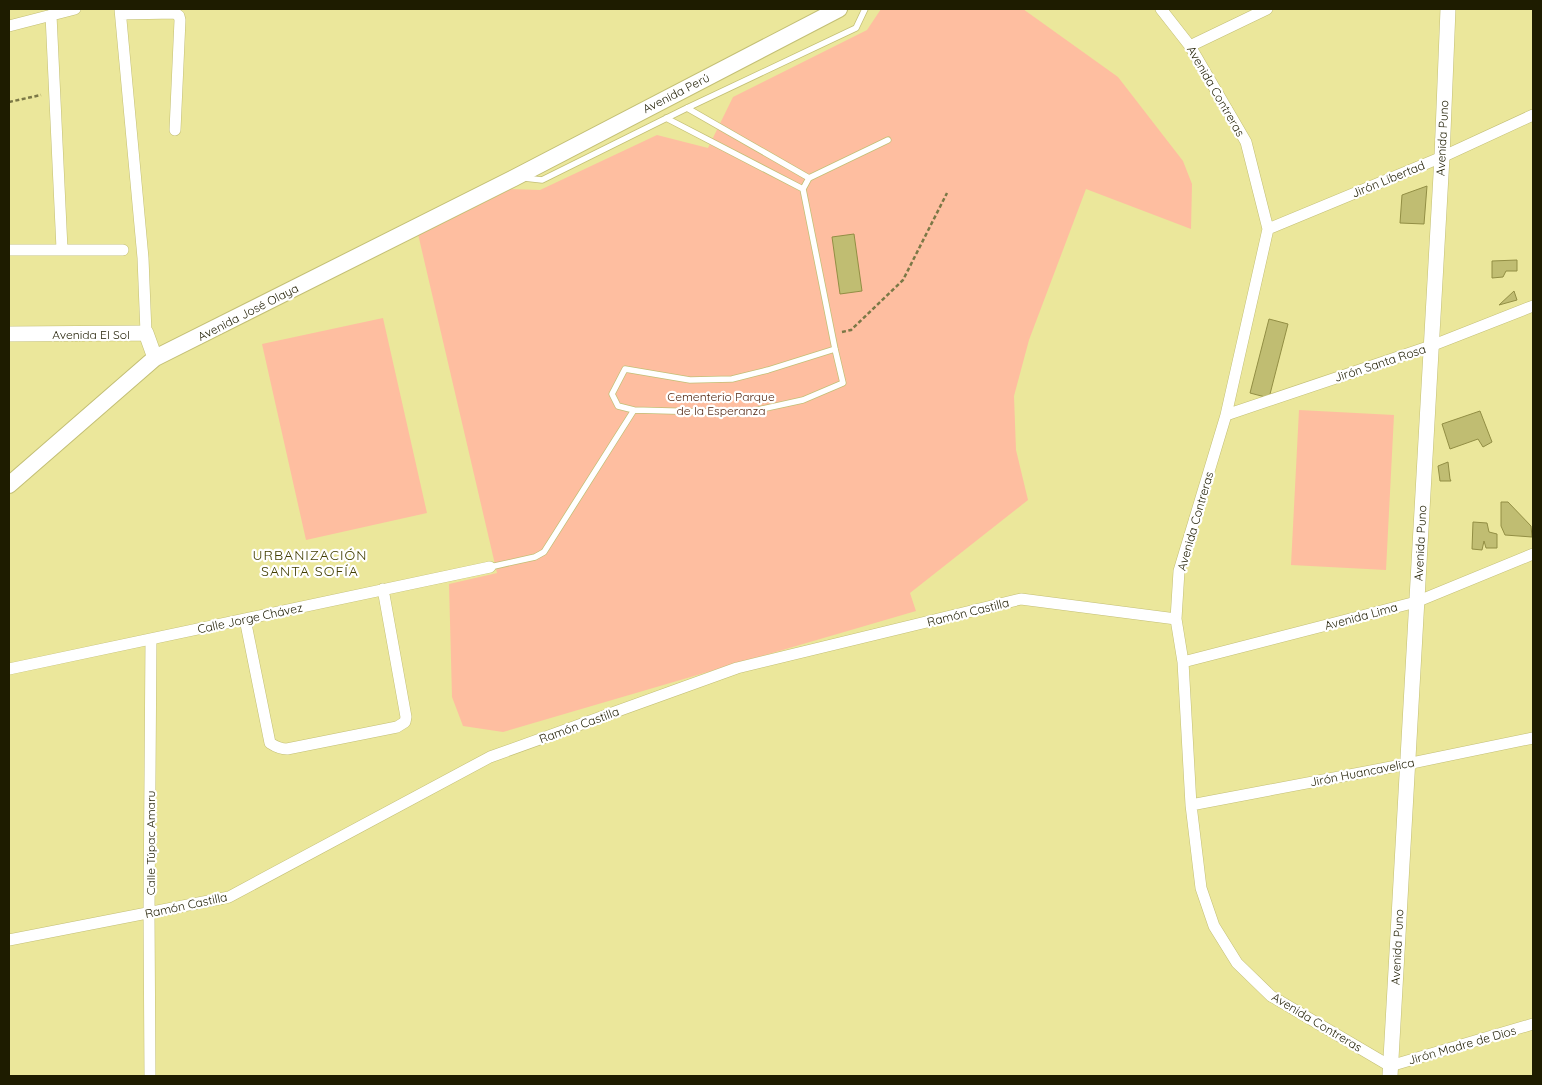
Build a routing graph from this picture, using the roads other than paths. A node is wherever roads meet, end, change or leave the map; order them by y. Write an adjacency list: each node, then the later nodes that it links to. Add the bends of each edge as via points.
1 (75, 9): 8 (street)
2 (839, 9): 17 (main road, Avenida Perú)
3 (865, 9): 11 (lane, via 856,28)
4 (1161, 9): 10 (street, Avenida Contreras)
5 (1267, 9): 10 (street)
6 (1448, 9): 16 (street, Avenida Puno)
7 (121, 11): 14 (street, via 179,16); 25 (street, via 143,258)
8 (51, 15): 9 (street); 21 (street)
9 (9, 26)
10 (1190, 46): 20 (street, Avenida Contreras, via 1246,142)
11 (687, 108): 13 (lane); 18 (lane)
12 (1533, 115): 16 (street, Jirón Libertad)
13 (666, 118): 17 (lane, via 542,180); 19 (lane)
14 (175, 130)
15 (888, 140): 18 (lane)
16 (1442, 157): 20 (street, Jirón Libertad); 27 (street, Avenida Puno)
17 (514, 178): 29 (main road, Avenida José Olaya)
18 (809, 178): 19 (lane)
19 (804, 189): 28 (lane)
20 (1268, 229): 31 (street, Avenida Contreras)
21 (62, 249): 22 (street); 23 (street)
22 (9, 250)
23 (123, 250)
24 (1533, 306): 27 (street, Jirón Santa Rosa)
25 (146, 333): 26 (street, Avenida El Sol); 29 (street, Avenida El Sol)
26 (9, 334)
27 (1431, 346): 31 (street, Jirón Santa Rosa); 36 (street, Avenida Puno)
28 (834, 349): 30 (lane, via 843,382 803,400 744,413); 30 (lane, via 732,379 690,380 625,369 612,394 618,406)
29 (155, 358): 32 (main road, Avenida José Olaya)
30 (634, 410): 34 (lane, via 544,552)
31 (1226, 415): 38 (street, Avenida Contreras, via 1179,571)
32 (9, 485)
33 (1533, 554): 36 (street, Avenida Lima)
34 (490, 566): 35 (street, Calle Jorge Chávez)
35 (383, 589): 37 (street, Calle Jorge Chávez); 37 (street, via 406,717 405,722 397,727 287,749 275,747 270,743)
36 (1416, 602): 40 (street, Avenida Lima); 43 (street, Avenida Puno)
37 (245, 619): 39 (street, Calle Jorge Chávez)
38 (1176, 619): 40 (street, Avenida Contreras); 45 (street, Ramón Castilla, via 1021,599 737,668 490,757 229,897)
39 (151, 639): 41 (street, Calle Jorge Chávez); 45 (street, Calle Túpac Amaru)
40 (1183, 662): 44 (street, Avenida Contreras)
41 (9, 669)
42 (1533, 738): 43 (street, Jirón Huancavelica)
43 (1407, 764): 44 (street, Jirón Huancavelica); 48 (street, Avenida Puno)
44 (1191, 805): 48 (street, Avenida Contreras, via 1201,888 1214,926 1237,963 1272,996)
45 (150, 912): 46 (street, Ramón Castilla); 49 (street, Calle Túpac Amaru)
46 (9, 940)
47 (1533, 1024): 48 (street, Jirón Madre de Dios)
48 (1390, 1071)
49 (150, 1076)

